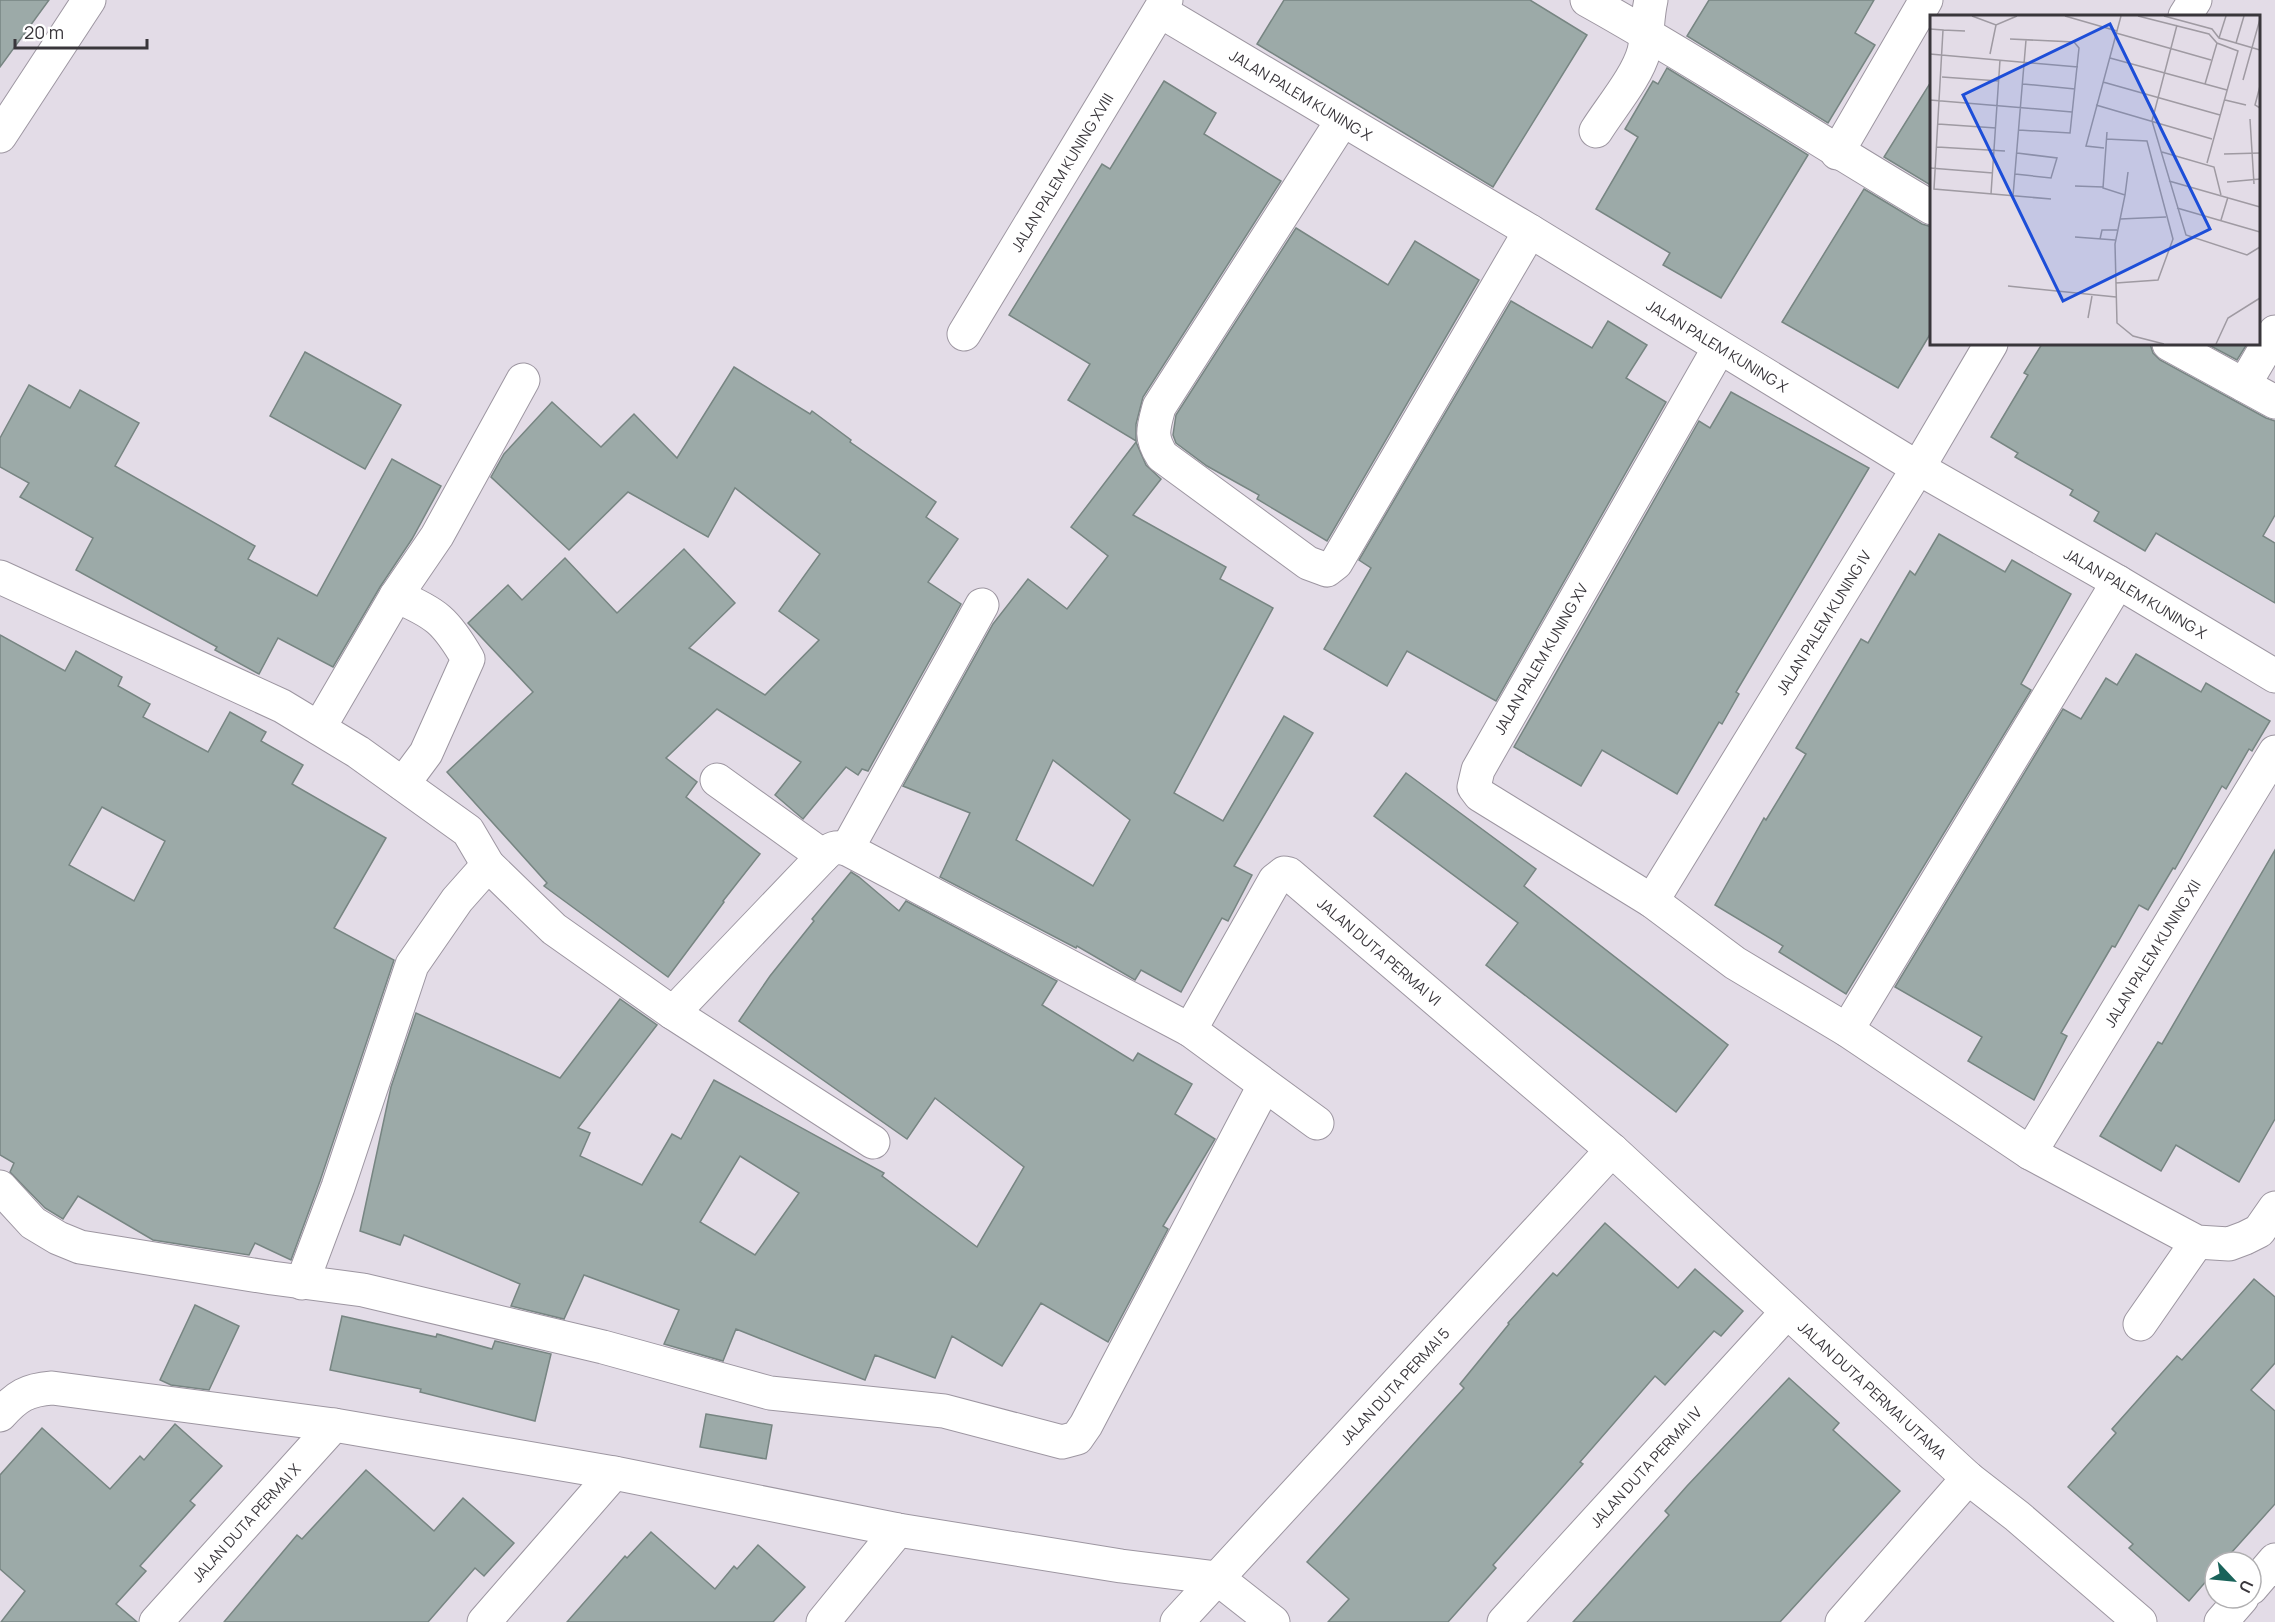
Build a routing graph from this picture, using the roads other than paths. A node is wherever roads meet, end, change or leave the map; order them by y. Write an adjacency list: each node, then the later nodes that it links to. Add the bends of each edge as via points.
1 (89, 0): 11 (street)
2 (1587, 0): 8 (street)
3 (1651, 0): 8 (street)
4 (1926, 0): 12 (street)
5 (2195, 0): 7 (street)
6 (1163, 5): 9 (street, JALAN PALEM KUNING X); 16 (street, JALAN PALEM KUNING XVIII)
7 (2186, 15)
8 (1647, 33): 10 (street, via 1635,70); 12 (street)
9 (1342, 121): 14 (street, JALAN PALEM KUNING X); 14 (street, via 1159,407 1155,423 1154,443 1162,456 1308,563 1327,570 1336,563)
10 (1596, 131)
11 (0, 136)
12 (1837, 153): 13 (street)
13 (1930, 207)
14 (1530, 231): 19 (street, JALAN PALEM KUNING X)
15 (2275, 332): 21 (street)
16 (964, 334)
17 (1990, 345): 23 (street, JALAN PALEM KUNING IV)
18 (2171, 345): 21 (street)
19 (1719, 348): 23 (street, JALAN PALEM KUNING X); 35 (street, JALAN PALEM KUNING XV, via 1478,770 1474,787 1480,795)
20 (523, 380): 26 (street, via 437,536)
21 (2244, 385): 22 (street)
22 (2275, 402)
23 (1918, 468): 25 (street, JALAN PALEM KUNING X); 35 (street, JALAN PALEM KUNING IV)
24 (0, 577): 29 (street, via 282,706)
25 (2118, 582): 28 (street, JALAN PALEM KUNING X); 38 (street)
26 (396, 596): 29 (street); 32 (street, via 425,608 451,631 468,659 426,753)
27 (982, 605): 33 (street)
28 (2275, 676)
29 (319, 728): 32 (street)
30 (2275, 752): 43 (street, JALAN PALEM KUNING XII)
31 (717, 780): 33 (street)
32 (403, 784): 34 (street, via 468,831)
33 (835, 852): 36 (street); 37 (street)
34 (488, 865): 36 (street, via 554,929); 47 (street, via 457,900 412,965 339,1187)
35 (1652, 901): 38 (street, via 1735,963)
36 (673, 1013): 41 (street)
37 (1190, 1030): 39 (street); 42 (street, JALAN DUTA PERMAI VI, via 1275,880 1288,874)
38 (1847, 1030): 43 (street)
39 (1264, 1086): 40 (street); 47 (street, via 1086,1425 1077,1438 1062,1442 944,1411 770,1393 603,1347 363,1290)
40 (1317, 1123)
41 (873, 1142)
42 (1612, 1150): 48 (street, JALAN DUTA PERMAI UTAMA); 57 (street, JALAN DUTA PERMAI 5)
43 (2030, 1153): 46 (street)
44 (0, 1187): 47 (street, via 33,1223 81,1247)
45 (2275, 1208): 46 (street, via 2259,1231 2245,1238 2229,1244)
46 (2197, 1242): 49 (street)
47 (302, 1282)
48 (1787, 1312): 53 (street, JALAN DUTA PERMAI UTAMA); 64 (street, JALAN DUTA PERMAI IV)
49 (2140, 1324)
50 (0, 1415): 51 (street, via 25,1392 52,1388)
51 (334, 1425): 52 (street); 59 (street, JALAN DUTA PERMAI X)
52 (614, 1473): 54 (street); 60 (street)
53 (1968, 1478): 65 (street); 66 (street, JALAN DUTA PERMAI UTAMA)
54 (898, 1530): 57 (street); 61 (street)
55 (2275, 1560): 56 (street)
56 (2263, 1574)
57 (1217, 1578): 62 (street, JALAN DUTA PERMAI 5); 63 (street)
58 (2232, 1610): 67 (street)
59 (156, 1622)
60 (484, 1622)
61 (823, 1622)
62 (1177, 1622)
63 (1273, 1622)
64 (1504, 1622)
65 (1842, 1622)
66 (2140, 1622)
67 (2221, 1622)

